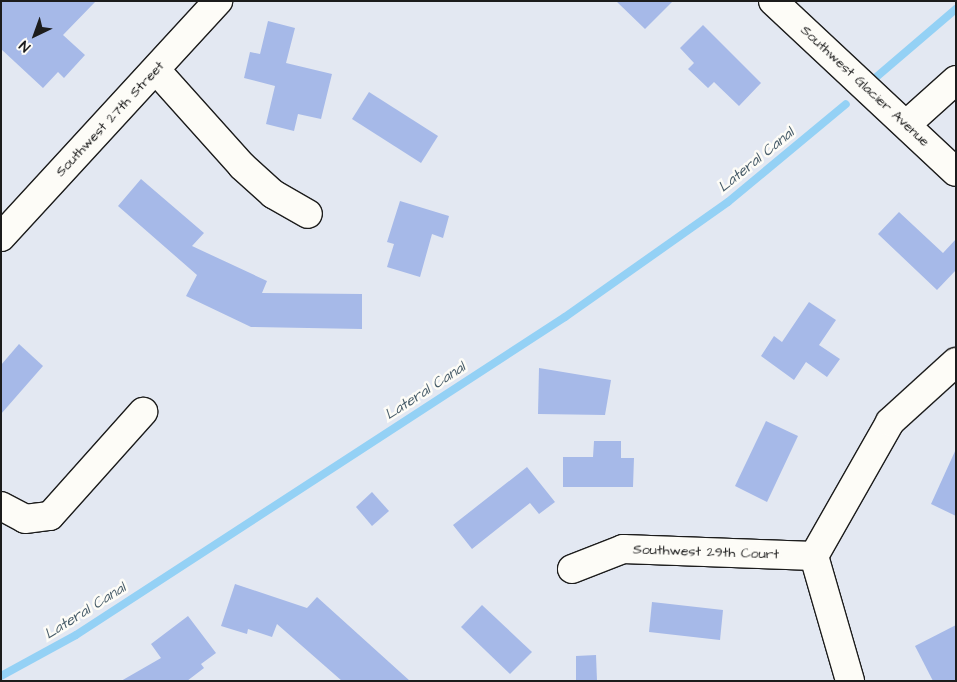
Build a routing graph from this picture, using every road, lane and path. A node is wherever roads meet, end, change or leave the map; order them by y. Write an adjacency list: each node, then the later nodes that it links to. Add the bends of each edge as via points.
1 (218, 1): 3 (street, Southwest 27th Street)
2 (774, 1): 5 (street, Southwest Glacier Avenue)
3 (156, 70): 7 (street, via 242,166 273,194); 8 (street, Southwest 27th Street)
4 (956, 80): 5 (street)
5 (907, 124): 6 (street, Southwest Glacier Avenue)
6 (956, 172)
7 (308, 214)
8 (1, 237)
9 (956, 362): 12 (street, via 890,422)
10 (143, 412): 11 (street, via 50,516 25,519)
11 (1, 506)
12 (814, 556): 13 (street, Southwest 29th Court, via 623,549); 14 (street)
13 (572, 568)
14 (850, 681)

